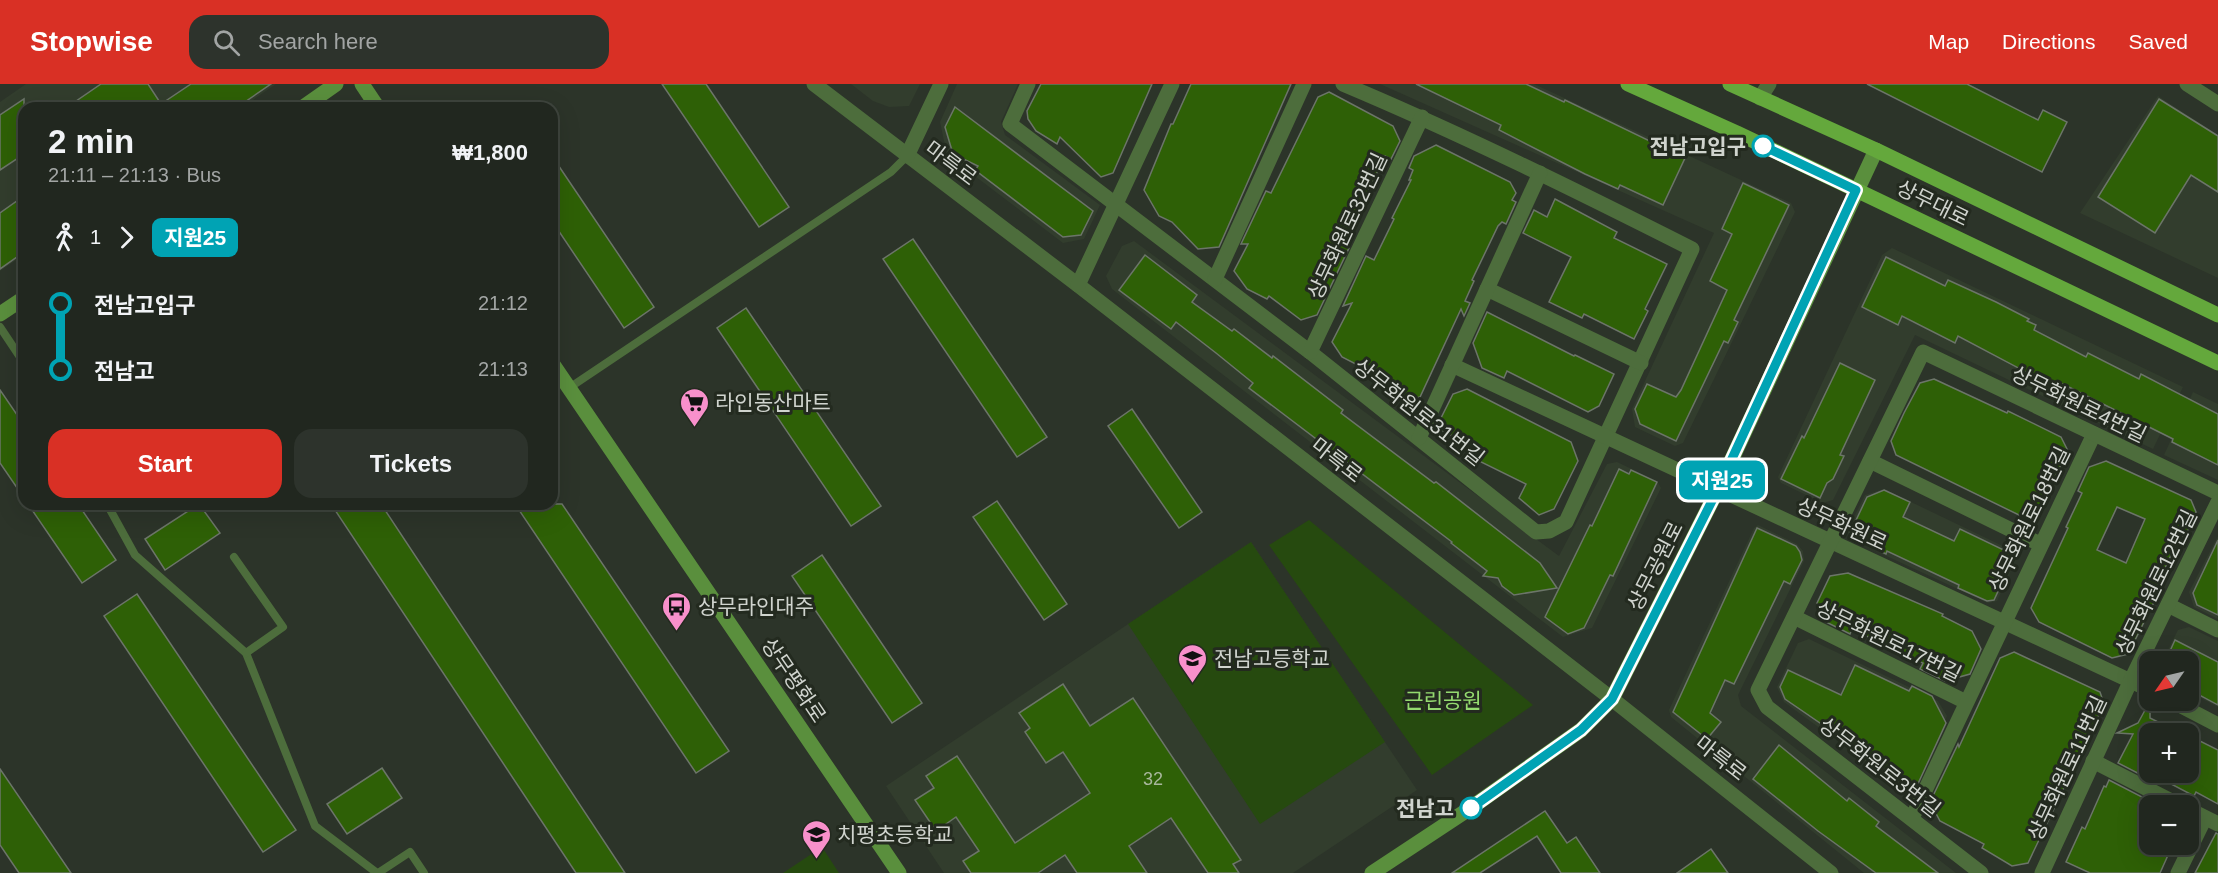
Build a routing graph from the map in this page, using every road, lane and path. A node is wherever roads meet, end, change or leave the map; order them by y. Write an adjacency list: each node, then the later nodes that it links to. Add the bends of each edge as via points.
1 (336, 84): 14 (street)
2 (362, 84): 15 (street)
3 (813, 84): 19 (street, 마륵로)
4 (940, 84): 19 (street)
5 (1028, 84): 22 (street, 상무화원로31번길, via 1010,124)
6 (1172, 84): 22 (street)
7 (1304, 84): 23 (street)
8 (1343, 84): 17 (street)
9 (1628, 84): 21 (main road, 상무대로)
10 (1730, 84): 13 (main road, 상무대로)
11 (1769, 84): 13 (street)
12 (2187, 84): 16 (street)
13 (1760, 98): 18 (main road, 상무대로)
14 (310, 102)
15 (374, 102)
16 (2218, 104)
17 (1422, 117): 20 (street); 30 (street, 상무화원로32번길)
18 (1876, 150): 21 (street, 상무공원로); 28 (main road, 상무대로)
19 (907, 156): 24 (street, 마륵로); 36 (lane, via 891,172)
20 (1540, 172): 25 (street); 32 (street, 상무화원로31번길, via 1692,249)
21 (1856, 190): 33 (main road, 상무대로); 41 (street, 상무공원로)
22 (1118, 204): 23 (street, 상무화원로31번길); 24 (street)
23 (1215, 279): 30 (street, 상무화원로31번길)
24 (1078, 285): 55 (street, 마륵로)
25 (1487, 289): 32 (street); 34 (street)
26 (18, 302): 27 (street)
27 (0, 314)
28 (2218, 315)
29 (0, 327): 31 (lane)
30 (1310, 352): 38 (street, 상무화원로31번길)
31 (18, 354)
32 (1641, 363): 39 (street, 상무화원로31번길)
33 (2218, 363)
34 (1452, 365): 38 (street); 39 (street, 상무화원로)
35 (558, 372): 36 (street, 상무평화로)
36 (569, 388): 65 (street, 상무평화로)
37 (2094, 434): 40 (street, 상무화원로4번길, via 1923,352); 42 (street, 상무화원로4번길); 46 (street, 상무화원로18번길)
38 (1419, 438): 39 (street, 상무화원로31번길, via 1536,532 1550,531 1566,522)
39 (1606, 438): 41 (street, 상무화원로)
40 (1870, 461): 45 (street); 46 (street)
41 (1718, 489): 45 (street, 상무화원로); 55 (street, 상무공원로)
42 (2218, 493)
43 (2218, 502): 48 (street, 상무화원로12번길)
44 (110, 510): 52 (lane, via 135,555)
45 (1829, 541): 49 (street); 50 (street, 상무화원로)
46 (2040, 544): 50 (street, 상무화원로18번길)
47 (234, 556): 52 (lane, via 283,627)
48 (2168, 605): 51 (street); 53 (street, 상무화원로12번길)
49 (1794, 617): 56 (street, 상무화원로17번길); 61 (street, 상무화원로3번길, via 1758,690 1767,707)
50 (2003, 623): 53 (street, 상무화원로); 56 (street, 상무화원로17번길)
51 (2218, 630)
52 (246, 653): 63 (lane, via 315,826)
53 (2131, 680): 54 (street, 상무화원로); 59 (street, 상무화원로11번길)
54 (2139, 684)
55 (1612, 699): 66 (street, 상무공원로, via 1581,730); 67 (street, 마륵로)
56 (1966, 702): 61 (street, 상무화원로17번길)
57 (2191, 711): 58 (street)
58 (2218, 725)
59 (2093, 761): 60 (street); 69 (street, 상무화원로11번길)
60 (2159, 795)
61 (1912, 818): 68 (street, 상무화원로3번길)
62 (2211, 821): 70 (street)
63 (378, 873): 64 (lane, via 410,852)
64 (424, 873)
65 (899, 873)
66 (1372, 873)
67 (1831, 873)
68 (1982, 873)
69 (2042, 873)
70 (2178, 873)

